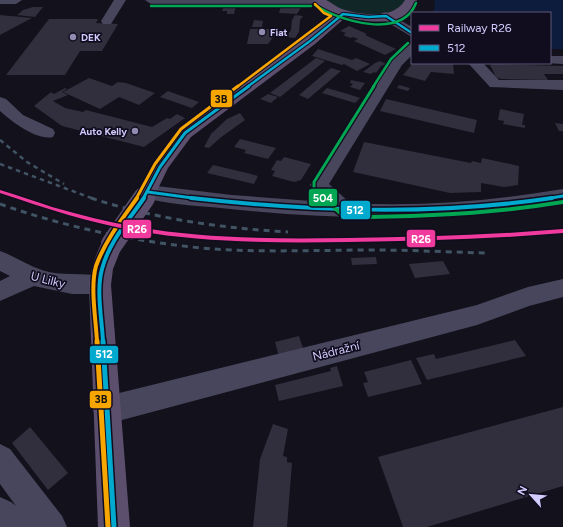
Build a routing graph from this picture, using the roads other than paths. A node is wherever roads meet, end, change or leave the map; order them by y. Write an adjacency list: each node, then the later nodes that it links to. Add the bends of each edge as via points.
1 (0, 0): 2 (street)
2 (16, 0)
3 (120, 0): 10 (street)
4 (151, 0): 5 (street)
5 (311, 0)
6 (319, 0): 8 (main road, via 328,8)
7 (412, 0): 9 (main road, via 405,9)
8 (343, 14): 9 (main road); 20 (main road, via 185,133 160,167)
9 (386, 16): 11 (street)
10 (107, 21)
11 (411, 32)
12 (411, 49): 19 (street, via 396,62)
13 (551, 60): 14 (street)
14 (563, 60)
15 (476, 64): 16 (street, via 495,84)
16 (563, 85)
17 (0, 102): 18 (street, via 17,118)
18 (46, 133)
19 (318, 185): 22 (street); 23 (street)
20 (146, 194): 22 (street); 26 (main road, bridge, via 112,244 102,269)
21 (563, 196): 23 (street, via 475,208)
22 (277, 207): 23 (street)
23 (345, 211)
24 (3, 264): 25 (street, U Lilky)
25 (31, 277): 26 (street, U Lilky, via 55,284); 28 (street)
26 (100, 285): 29 (main road)
27 (563, 288): 29 (street, Nádražní, via 477,315)
28 (0, 291)
29 (108, 410): 34 (main road)
30 (0, 459): 33 (street)
31 (0, 513): 32 (street)
32 (15, 527)
33 (51, 527)
34 (114, 527)

